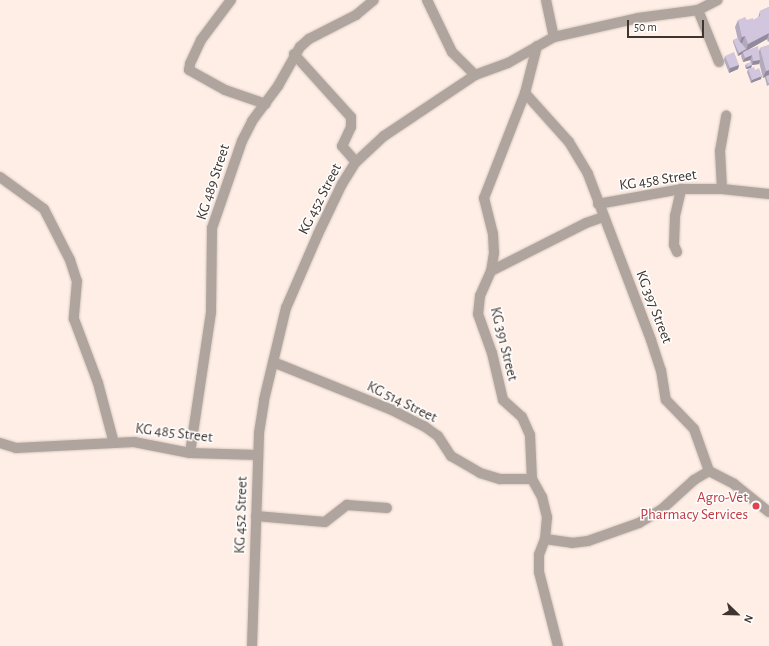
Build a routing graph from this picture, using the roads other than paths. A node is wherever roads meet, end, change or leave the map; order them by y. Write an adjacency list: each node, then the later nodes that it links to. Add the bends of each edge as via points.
1 (231, 0): 13 (street, via 202,40 189,70 225,90)
2 (374, 0): 9 (street, KG 489 Street, via 356,15 309,39)
3 (426, 0): 11 (street, via 452,52)
4 (546, 0): 7 (street)
5 (718, 0): 6 (street, KG 452 Street)
6 (698, 10): 7 (street, KG 452 Street, via 638,18); 10 (street)
7 (554, 37): 8 (street, KG 452 Street)
8 (537, 46): 11 (street, KG 452 Street, via 508,63); 12 (street, KG 391 Street)
9 (294, 54): 13 (street, KG 489 Street); 15 (street, via 351,117 351,127 342,146)
10 (719, 62)
11 (475, 75): 15 (street, KG 452 Street, via 384,136)
12 (525, 93): 20 (street, KG 397 Street, via 569,142 588,174); 23 (street, KG 391 Street, via 484,198 493,234)
13 (266, 104): 27 (street, KG 489 Street, via 252,121 242,141 215,216 211,312)
14 (726, 116): 18 (street, via 720,151)
15 (356, 162): 24 (street, KG 452 Street, via 328,212 286,308)
16 (0, 177): 26 (street, via 44,209 70,260 77,281 74,319 98,384)
17 (680, 189): 18 (street, KG 458 Street); 20 (street, KG 458 Street); 22 (street, via 675,216 674,245)
18 (722, 189): 19 (street, KG 458 Street)
19 (769, 194)
20 (598, 204): 21 (street, KG 397 Street)
21 (603, 217): 23 (street); 29 (street, KG 397 Street, via 651,340 661,370 666,400 694,429)
22 (677, 252)
23 (491, 271): 30 (street, KG 391 Street, via 480,296 478,314 492,353 503,400 522,417 530,435)
24 (273, 362): 28 (street, KG 452 Street, via 264,400); 30 (street, KG 514 Street, via 392,410 424,426 438,436 451,456 480,473 500,479)
25 (0, 443): 26 (street, KG 485 Street, via 16,448)
26 (114, 443): 27 (street, KG 485 Street, via 134,442)
27 (190, 453): 28 (street, KG 485 Street)
28 (258, 455): 33 (street, KG 452 Street)
29 (709, 470): 32 (street, via 734,484); 34 (street, via 661,510 639,523 588,541 572,543)
30 (532, 479): 34 (street, KG 391 Street, via 542,497 547,517)
31 (387, 508): 33 (street, via 347,505 324,522)
32 (769, 512)
33 (256, 516): 35 (street, KG 452 Street)
34 (545, 539): 36 (street, KG 391 Street, via 540,555 540,572)
35 (252, 646)
36 (558, 646)

